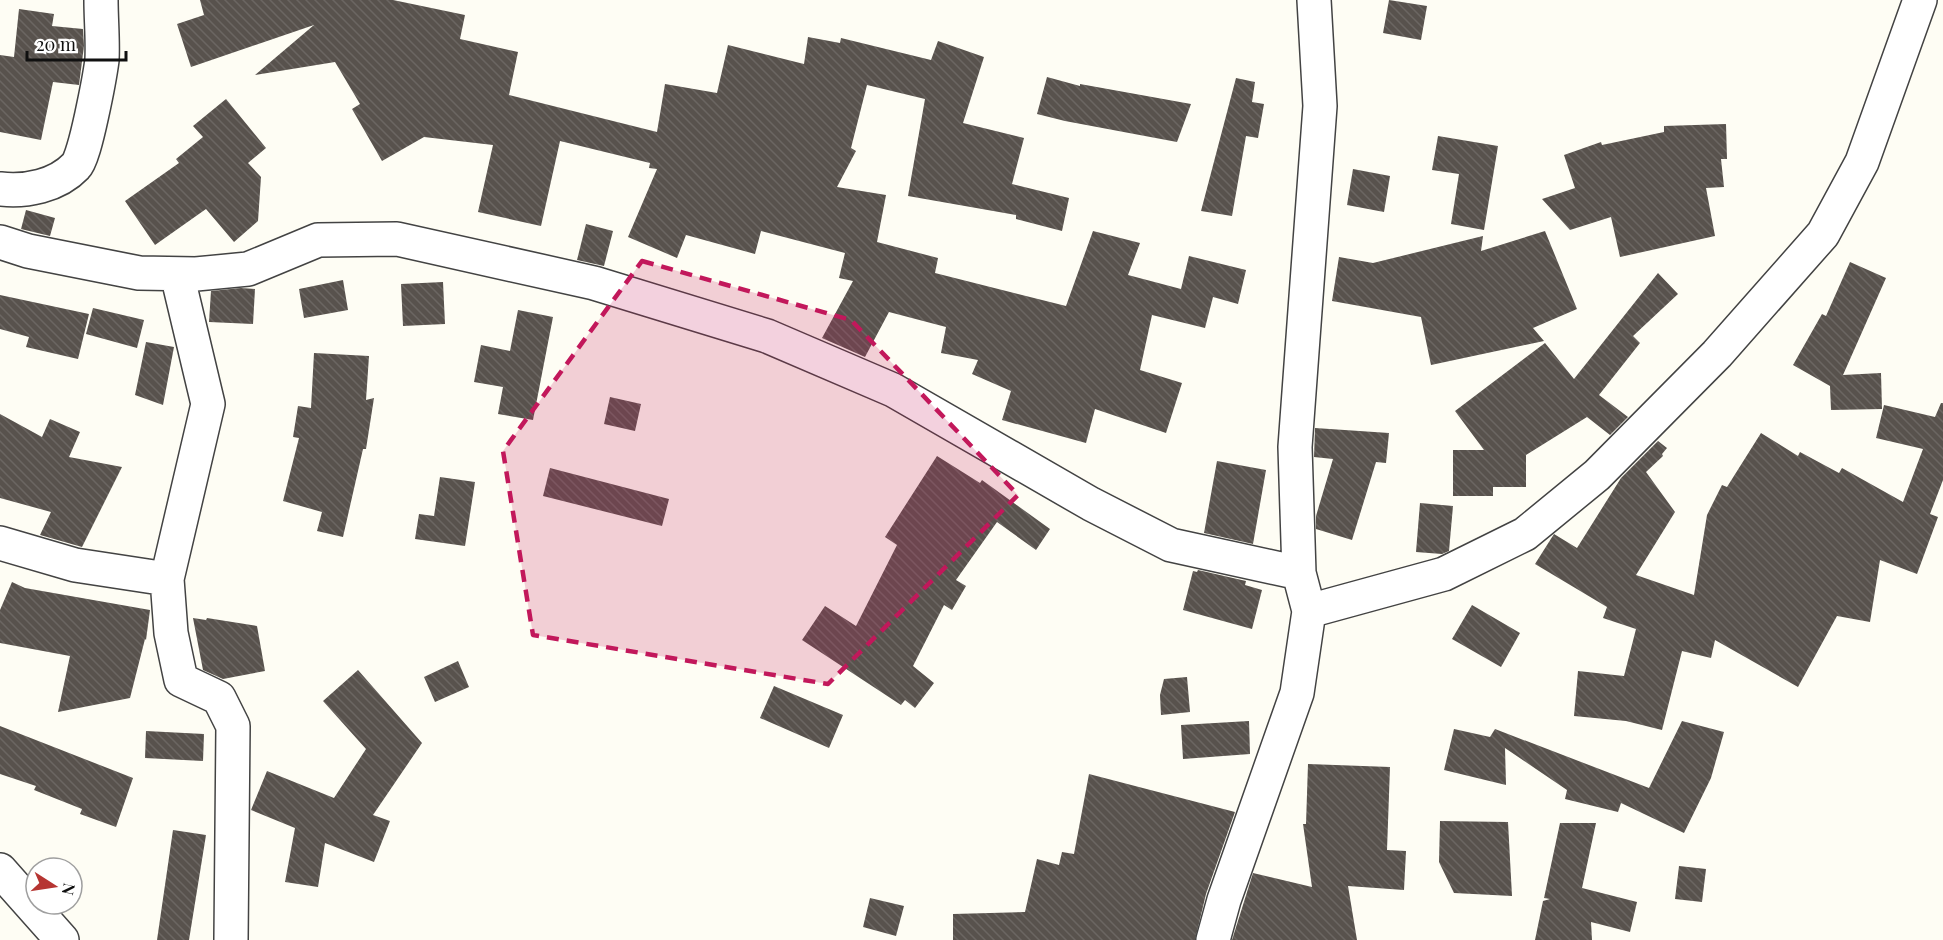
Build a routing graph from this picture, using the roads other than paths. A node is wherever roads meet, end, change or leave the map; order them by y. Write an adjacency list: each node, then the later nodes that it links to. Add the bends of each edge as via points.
1 (101, 0): 4 (street, via 102,60 78,165 53,183)
2 (1314, 0): 8 (street, via 1320,106 1295,447)
3 (1920, 0): 10 (street, via 1862,162 1822,234 1717,354 1597,475 1525,534 1444,574)
4 (0, 189)
5 (0, 242): 6 (street, via 139,273)
6 (177, 274): 8 (street, via 248,268 318,240 397,239 594,283 767,336 893,390 1091,504 1171,545); 9 (street, via 208,404)
7 (0, 543): 9 (street, via 75,565)
8 (1299, 573): 10 (street)
9 (166, 579): 13 (street, via 181,680 219,698 233,726)
10 (1309, 611): 14 (street, via 1297,693)
11 (0, 870): 12 (street)
12 (62, 940)
13 (231, 940)
14 (1213, 940)

